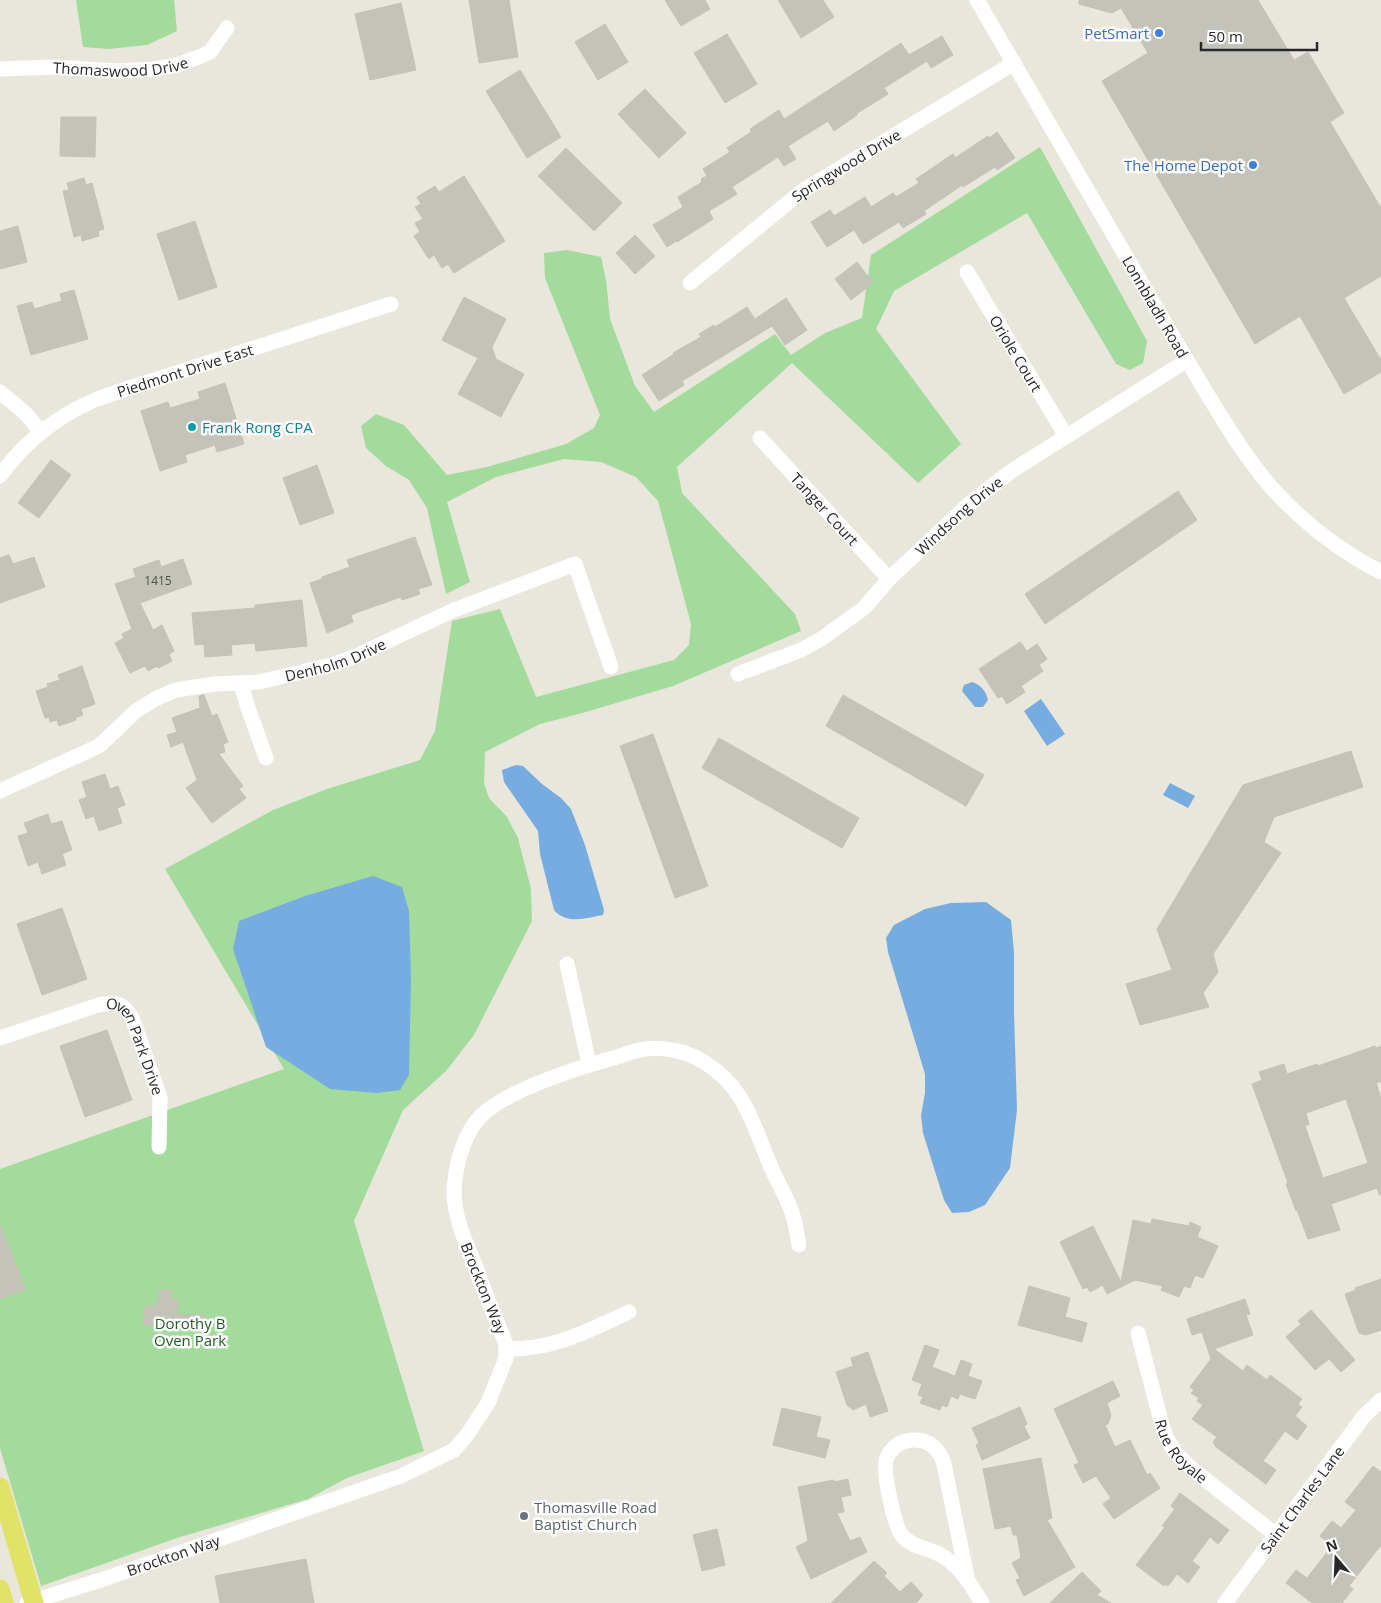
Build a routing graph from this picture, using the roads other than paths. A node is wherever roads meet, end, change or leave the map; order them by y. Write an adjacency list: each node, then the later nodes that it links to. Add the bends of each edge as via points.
1 (977, 0): 3 (street, Lonnbladh Road)
2 (227, 28): 4 (street, Thomaswood Drive, via 210,52 177,65 117,71 54,67)
3 (1014, 63): 6 (street, Springwood Drive, via 801,192); 8 (street, Lonnbladh Road)
4 (0, 69)
5 (967, 272): 11 (street, Oriole Court)
6 (690, 283)
7 (390, 304): 10 (street, Piedmont Drive East, via 105,396 82,406)
8 (1186, 361): 11 (street, Windsong Drive); 14 (street, Lonnbladh Road, via 1234,439 1272,488 1331,540)
9 (0, 392): 10 (street)
10 (41, 432): 13 (street, Piedmont Drive East, via 20,450)
11 (1066, 436): 15 (street, Windsong Drive, via 1010,472 969,504)
12 (760, 438): 15 (street, Tanger Court)
13 (0, 476)
14 (1381, 572)
15 (890, 579): 17 (street, Windsong Drive, via 864,608 821,639)
16 (611, 667): 18 (street, Denholm Drive, via 574,564 454,610 356,656)
17 (738, 674)
18 (241, 684): 19 (street); 20 (street, Denholm Drive, via 176,690 154,699 136,711 99,746)
19 (266, 758)
20 (0, 790)
21 (567, 964): 23 (street)
22 (0, 1038): 24 (street, Oven Park Drive, via 98,1005 114,1002 123,1006 132,1018 160,1097)
23 (589, 1064): 25 (street, Brockton Way, via 646,1049 666,1049 703,1062 726,1079 749,1111 793,1215); 28 (street, Brockton Way, via 496,1103 476,1122 462,1150 454,1191 458,1217)
24 (160, 1147)
25 (799, 1245)
26 (628, 1312): 28 (street, via 546,1346)
27 (1138, 1333): 31 (street, Rue Royale, via 1162,1425 1175,1452)
28 (506, 1349): 34 (street, Brockton Way, via 506,1358 488,1403 454,1450 401,1476)
29 (1381, 1400): 31 (street, Saint Charles Lane, via 1364,1416)
30 (0, 1487): 34 (main road)
31 (1276, 1535): 37 (street, Saint Charles Lane)
32 (966, 1577): 32 (street, via 946,1469 939,1452 929,1443 919,1440 897,1445 886,1460 885,1474 896,1526 911,1544 937,1553); 36 (street)
33 (0, 1589): 35 (main road)
34 (31, 1602)
35 (4, 1603)
36 (982, 1603)
37 (1225, 1603)

